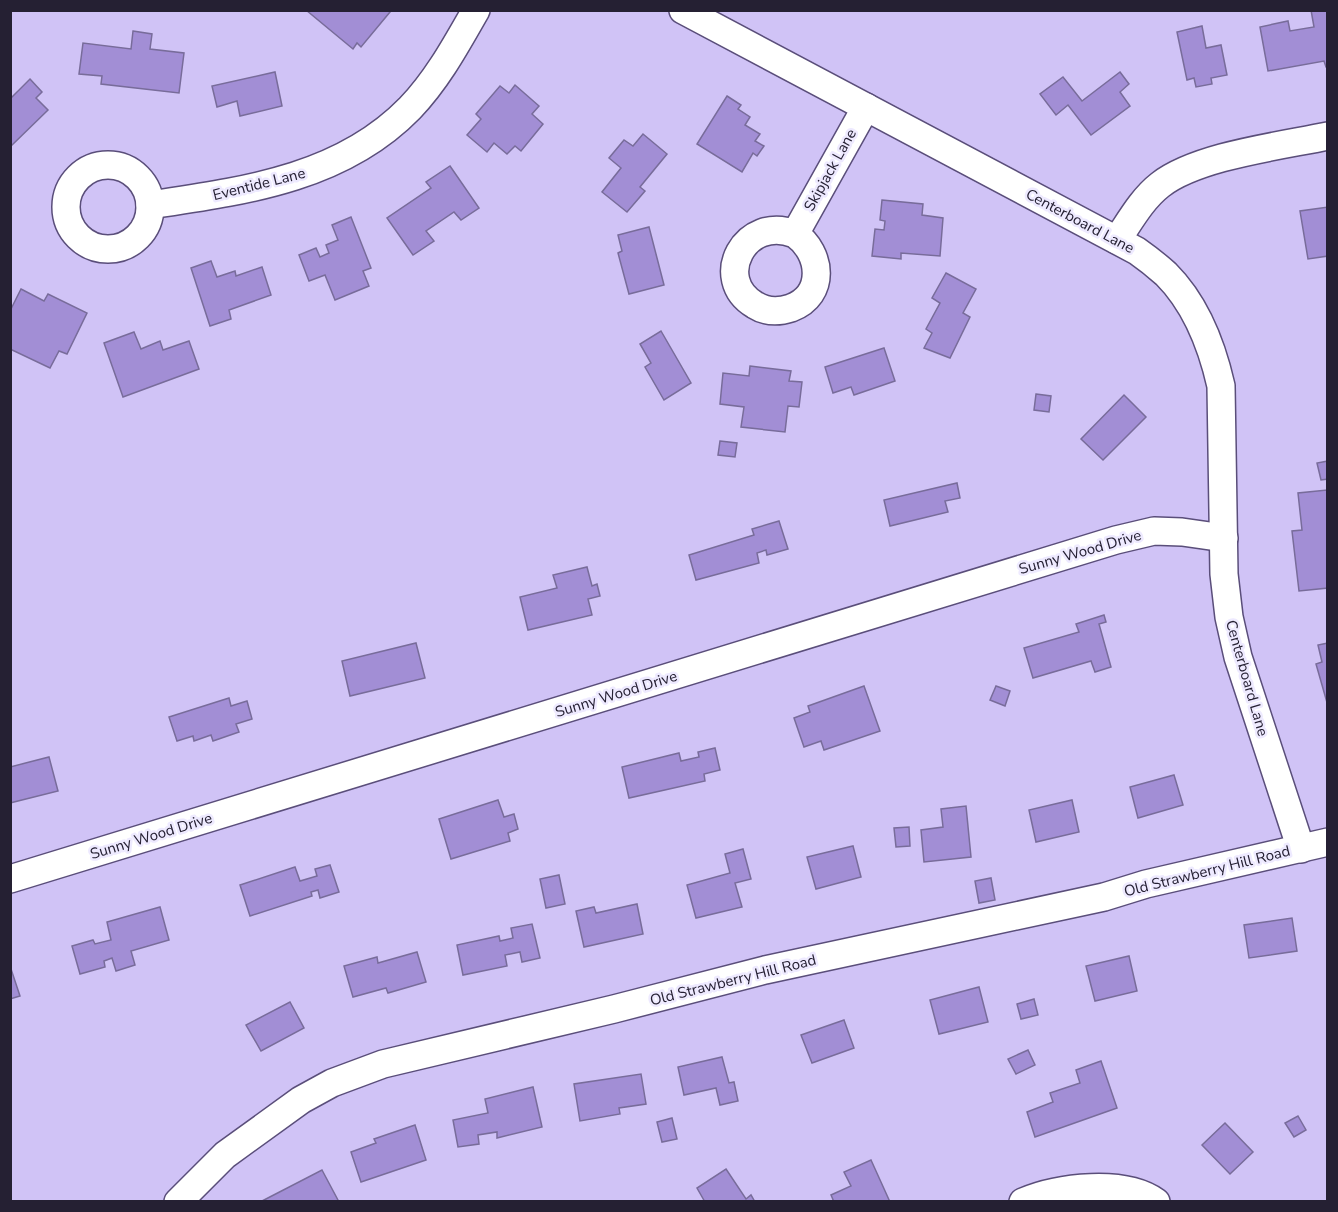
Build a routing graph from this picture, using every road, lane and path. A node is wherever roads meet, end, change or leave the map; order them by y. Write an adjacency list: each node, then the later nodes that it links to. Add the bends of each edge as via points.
1 (476, 10): 5 (street, Eventide Lane, via 437,74 410,108 356,151 292,178)
2 (682, 10): 3 (street, Centerboard Lane)
3 (866, 107): 6 (street, Skipjack Lane); 7 (street, Centerboard Lane)
4 (1328, 136): 7 (street, via 1214,160 1177,174 1146,198)
5 (150, 205)
6 (795, 234)
7 (1117, 240): 8 (street, Centerboard Lane, via 1167,275 1202,327 1214,357 1221,386)
8 (1224, 538): 10 (street, Centerboard Lane, via 1229,617 1238,657); 11 (street, Sunny Wood Drive, via 1154,531 1116,540)
9 (1328, 842): 10 (street, Old Strawberry Hill Road)
10 (1301, 849): 12 (street, Old Strawberry Hill Road, via 1104,897 765,970 383,1064 332,1083 301,1100 225,1155)
11 (10, 879)
12 (178, 1202)
13 (1023, 1202): 14 (street, via 1079,1188 1119,1188 1145,1194)
14 (1156, 1202)

